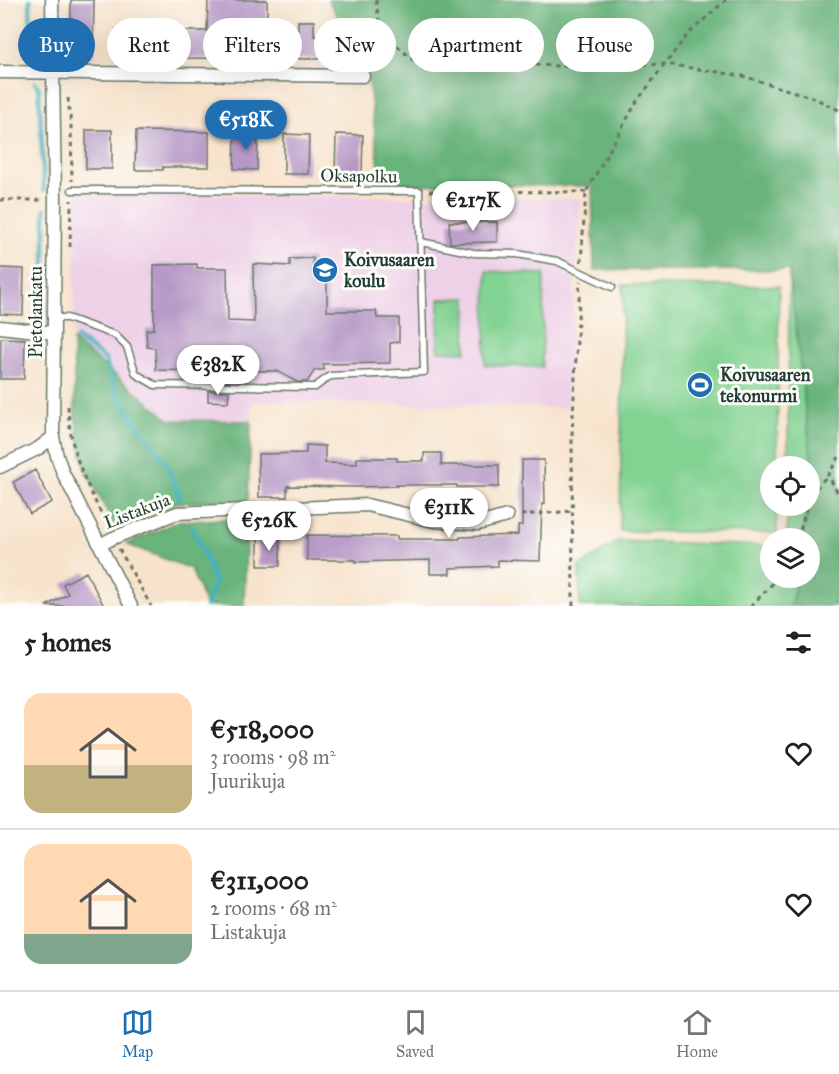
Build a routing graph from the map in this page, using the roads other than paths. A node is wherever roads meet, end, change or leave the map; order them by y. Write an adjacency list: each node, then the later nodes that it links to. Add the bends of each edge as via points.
1 (52, 0): 2 (street, Pietolankatu)
2 (52, 18)
3 (0, 72): 4 (street)
4 (18, 72)
5 (53, 72): 11 (street, Pietolankatu)
6 (66, 72): 7 (street)
7 (363, 76)
8 (72, 190): 9 (lane, Oksapolku, via 418,191)
9 (421, 242): 10 (lane, via 474,253 517,254 557,261); 11 (lane, via 424,372 330,376 315,387 155,385 136,374 127,346 115,335 67,318)
10 (612, 287)
11 (54, 318): 13 (street, Pietolankatu)
12 (0, 327): 13 (street)
13 (54, 333): 14 (street, Pietolankatu)
14 (53, 437): 15 (street); 17 (street, Pietolankatu, via 63,473)
15 (0, 467)
16 (507, 516): 17 (street, Listakuja, via 478,524 434,521 367,505 177,513)
17 (100, 545): 18 (street, Pietolankatu)
18 (130, 606)

